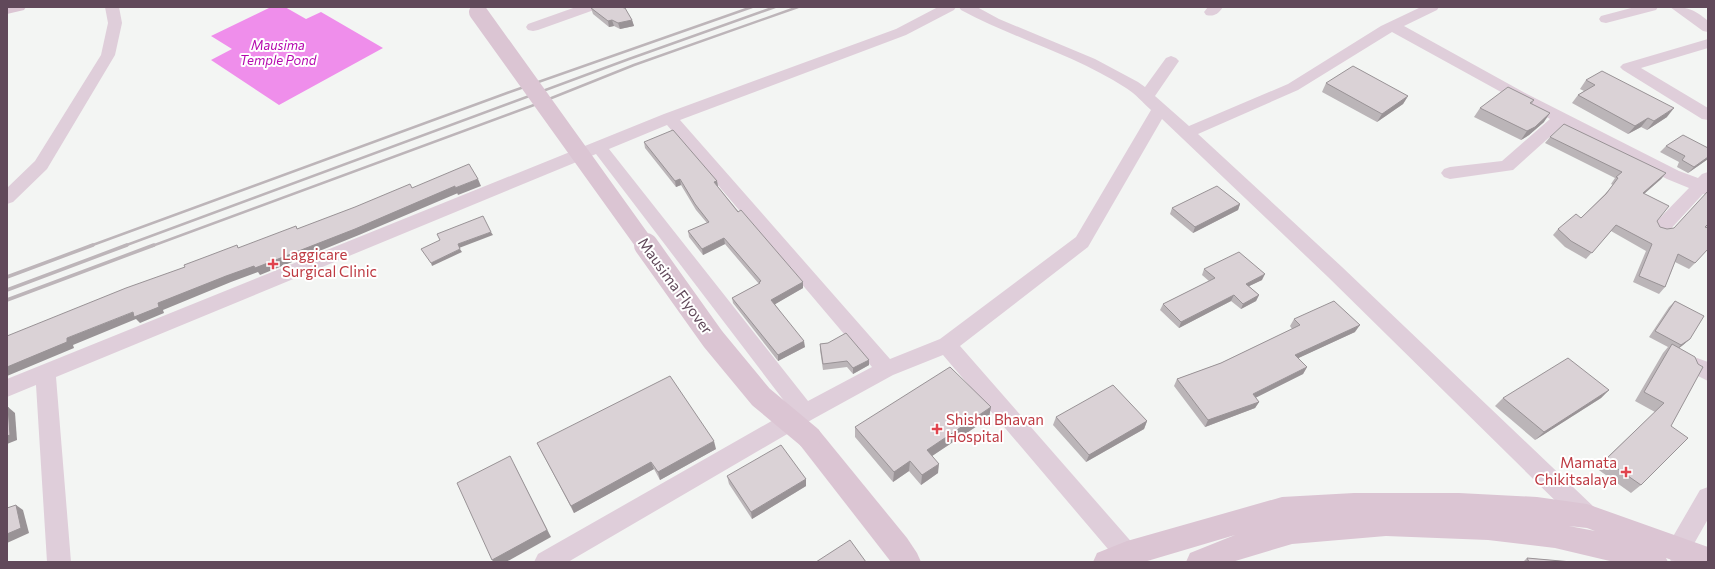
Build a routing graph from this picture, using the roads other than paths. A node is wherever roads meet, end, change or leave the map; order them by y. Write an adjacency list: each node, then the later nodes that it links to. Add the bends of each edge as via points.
1 (18, 7): 9 (main road)
2 (112, 7): 25 (street, via 115,23 108,55 41,165)
3 (589, 7): 13 (street)
4 (949, 7): 19 (street, via 901,32)
5 (966, 7): 17 (street, via 994,22 1090,62 1133,85)
6 (1432, 7): 12 (street)
7 (1651, 7): 11 (street)
8 (1677, 7): 14 (street)
9 (7, 9)
10 (475, 9): 31 (main road, Mausima Flyover, bridge, via 713,339 761,396)
11 (1606, 19)
12 (1393, 26): 20 (street); 21 (street, via 1294,87)
13 (533, 27)
14 (1708, 28)
15 (1708, 43): 18 (street, via 1628,67)
16 (1171, 61): 17 (street)
17 (1153, 103): 21 (street); 27 (street, via 1082,242)
18 (1708, 115)
19 (670, 118): 22 (street); 28 (street)
20 (1562, 118): 23 (street, via 1507,166); 24 (street, via 1673,175)
21 (1186, 133): 33 (street, via 1335,272)
22 (599, 147): 29 (street); 31 (street)
23 (1450, 173)
24 (1706, 184): 26 (street)
25 (7, 198)
26 (1661, 228)
27 (947, 345): 28 (street); 36 (street)
28 (886, 369): 31 (street)
29 (45, 372): 30 (street); 38 (street)
30 (7, 388)
31 (807, 425): 34 (main road, Mausima Flyover); 39 (street)
32 (1708, 497): 35 (street)
33 (1587, 516): 35 (main road); 36 (main road, via 1537,509 1459,505 1354,505 1282,510)
34 (902, 554)
35 (1681, 555): 37 (main road)
36 (1117, 558)
37 (1708, 560)
38 (59, 562)
39 (546, 562)
40 (1200, 562): 41 (main road, via 1226,550 1290,532 1356,525 1410,524 1476,526 1556,534 1622,550)
41 (1654, 562)

